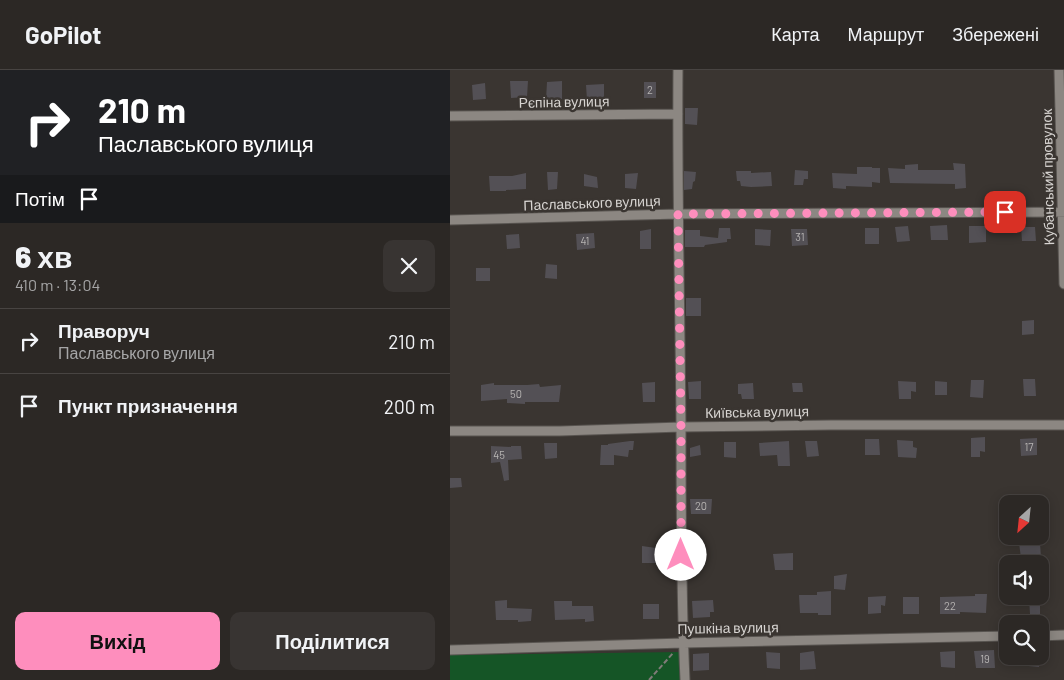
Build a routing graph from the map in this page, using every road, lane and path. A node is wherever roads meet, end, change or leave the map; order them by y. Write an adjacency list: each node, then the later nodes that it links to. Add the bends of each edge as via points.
1 (678, 70): 3 (street)
2 (1059, 70): 5 (street, Кубанський провулок)
3 (678, 114): 4 (street, Рєпіна вулиця); 6 (street)
4 (450, 116)
5 (1064, 212): 6 (street, Паславського вулиця); 8 (street, Кубанський провулок)
6 (678, 214): 7 (street, Паславського вулиця); 10 (street)
7 (450, 220)
8 (1064, 284)
9 (1064, 426): 10 (street, Київська вулиця)
10 (681, 427): 11 (street, Київська вулиця); 15 (street)
11 (450, 431)
12 (1064, 635): 14 (street)
13 (999, 636): 15 (street, Пушкіна вулиця)
14 (1049, 636)
15 (683, 643): 16 (street, Пушкіна вулиця); 17 (path); 18 (street)
16 (450, 650)
17 (648, 680)
18 (685, 680)

